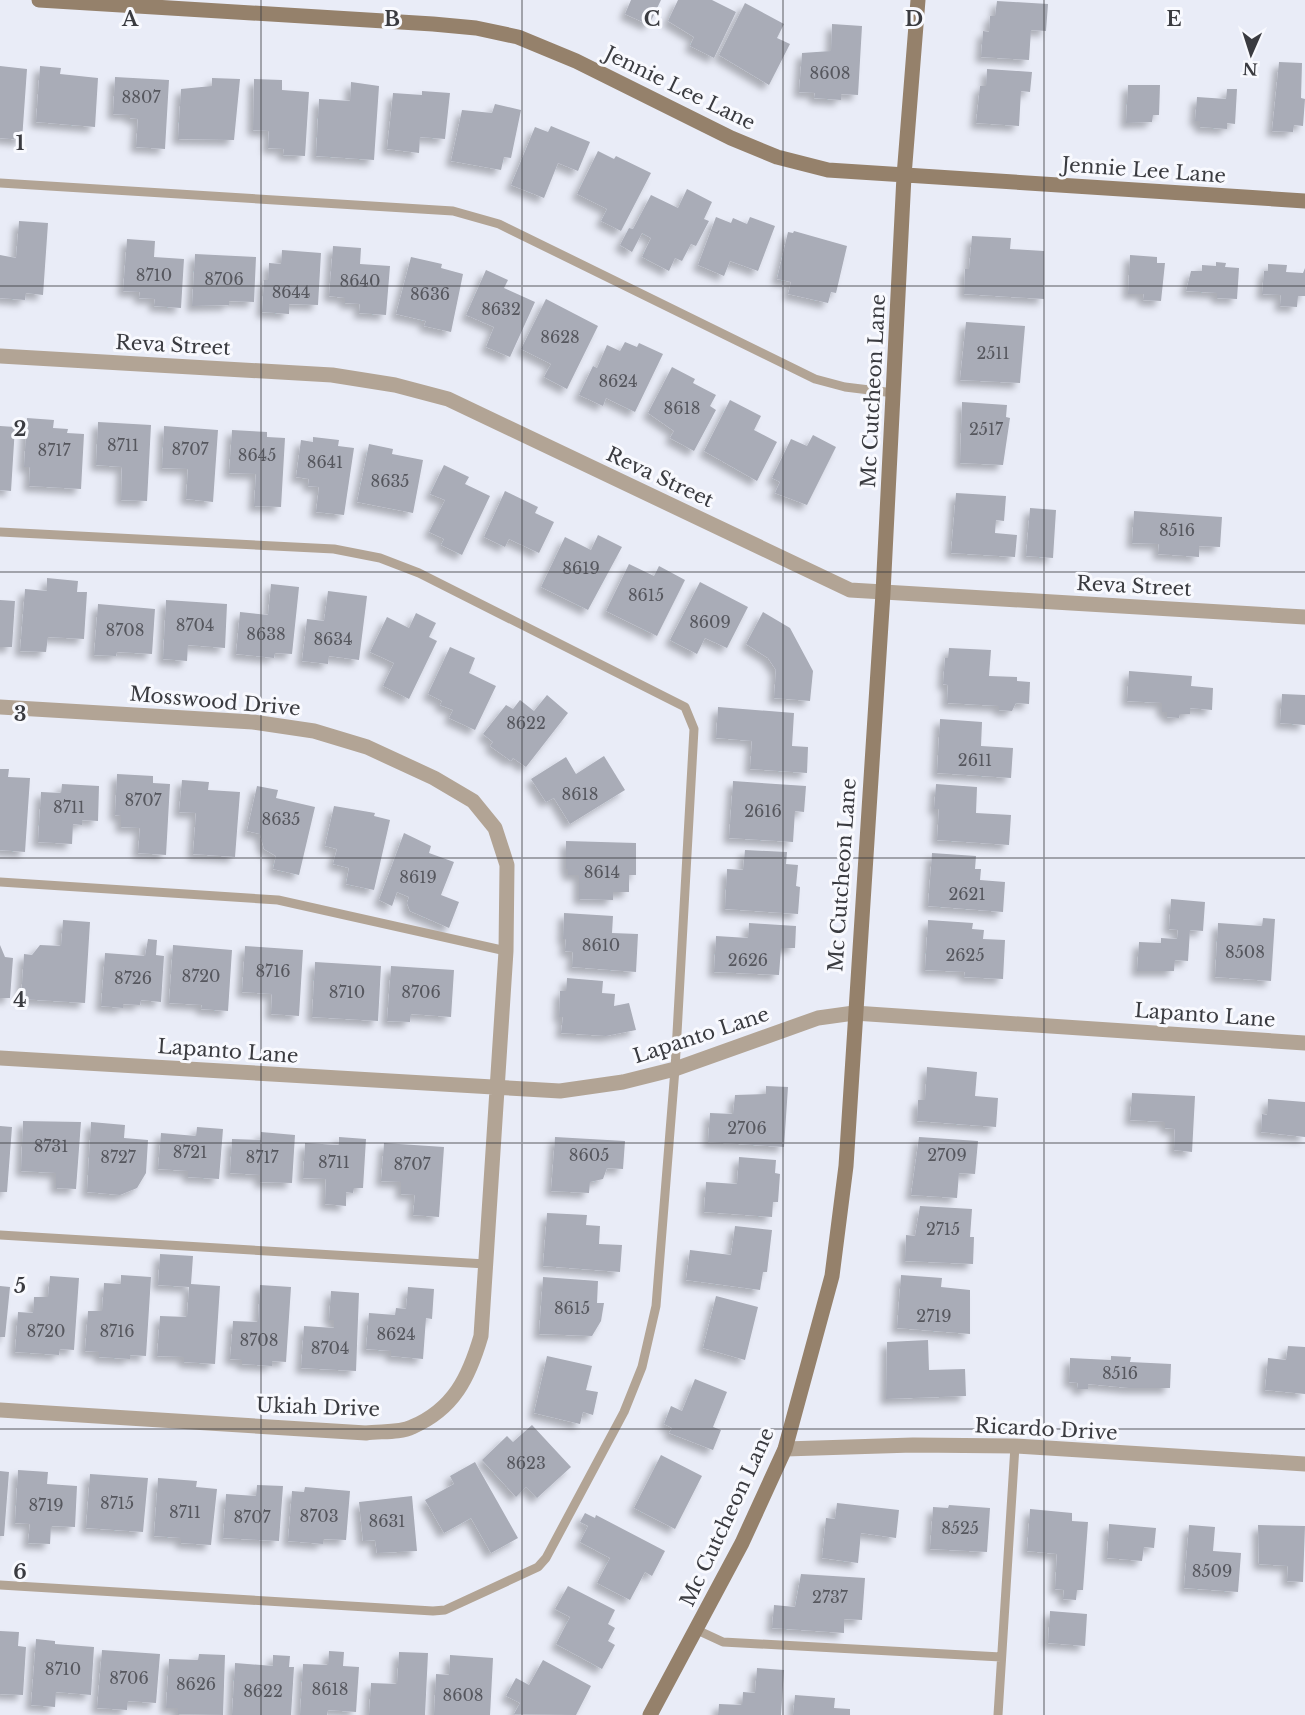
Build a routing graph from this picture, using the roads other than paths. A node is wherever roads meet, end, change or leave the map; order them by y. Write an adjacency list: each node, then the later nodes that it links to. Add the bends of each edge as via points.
1 (39, 0): 3 (street, Jennie Lee Lane, via 476,28 518,37 576,61 777,158 828,170)
2 (918, 0): 3 (street, Mc Cutcheon Lane)
3 (904, 176): 5 (street, Jennie Lee Lane); 7 (street, Mc Cutcheon Lane)
4 (0, 183): 7 (lane, via 453,211 499,224 814,379)
5 (1305, 201)
6 (0, 356): 9 (street, Reva Street, via 332,375 395,385 447,399 850,590)
7 (894, 393): 9 (street, Mc Cutcheon Lane)
8 (0, 532): 17 (lane, via 334,549 380,558 418,573 686,708 694,729)
9 (883, 593): 10 (street, Reva Street); 14 (street, Mc Cutcheon Lane)
10 (1305, 617)
11 (0, 707): 13 (street, Mosswood Drive, via 253,722 314,731 367,747 434,777 473,801 495,828 507,865)
12 (0, 882): 13 (lane, via 278,900)
13 (506, 951): 18 (street, Mosswood Drive)
14 (854, 1013): 15 (street, Lapanto Lane); 17 (street, Lapanto Lane, via 818,1018); 23 (street, Mc Cutcheon Lane, via 846,1166 832,1276)
15 (1305, 1043)
16 (0, 1058): 18 (street, Lapanto Lane)
17 (675, 1069): 18 (street, Lapanto Lane, via 560,1091); 25 (lane, via 660,1278 642,1367 594,1470 538,1567 446,1610 433,1611)
18 (497, 1088): 20 (street, Ukiah Drive)
19 (0, 1235): 20 (lane)
20 (486, 1264): 21 (street, Ukiah Drive, via 481,1336 471,1368 448,1404 411,1428 366,1433)
21 (0, 1410)
22 (1015, 1446): 23 (street, Ricardo Drive); 24 (street, Ricardo Drive); 27 (lane)
23 (785, 1449): 26 (street, Mc Cutcheon Lane)
24 (1305, 1464)
25 (0, 1585)
26 (697, 1630): 27 (lane, via 723,1642); 28 (street, Mc Cutcheon Lane)
27 (1001, 1657): 29 (lane)
28 (650, 1715)
29 (998, 1715)

